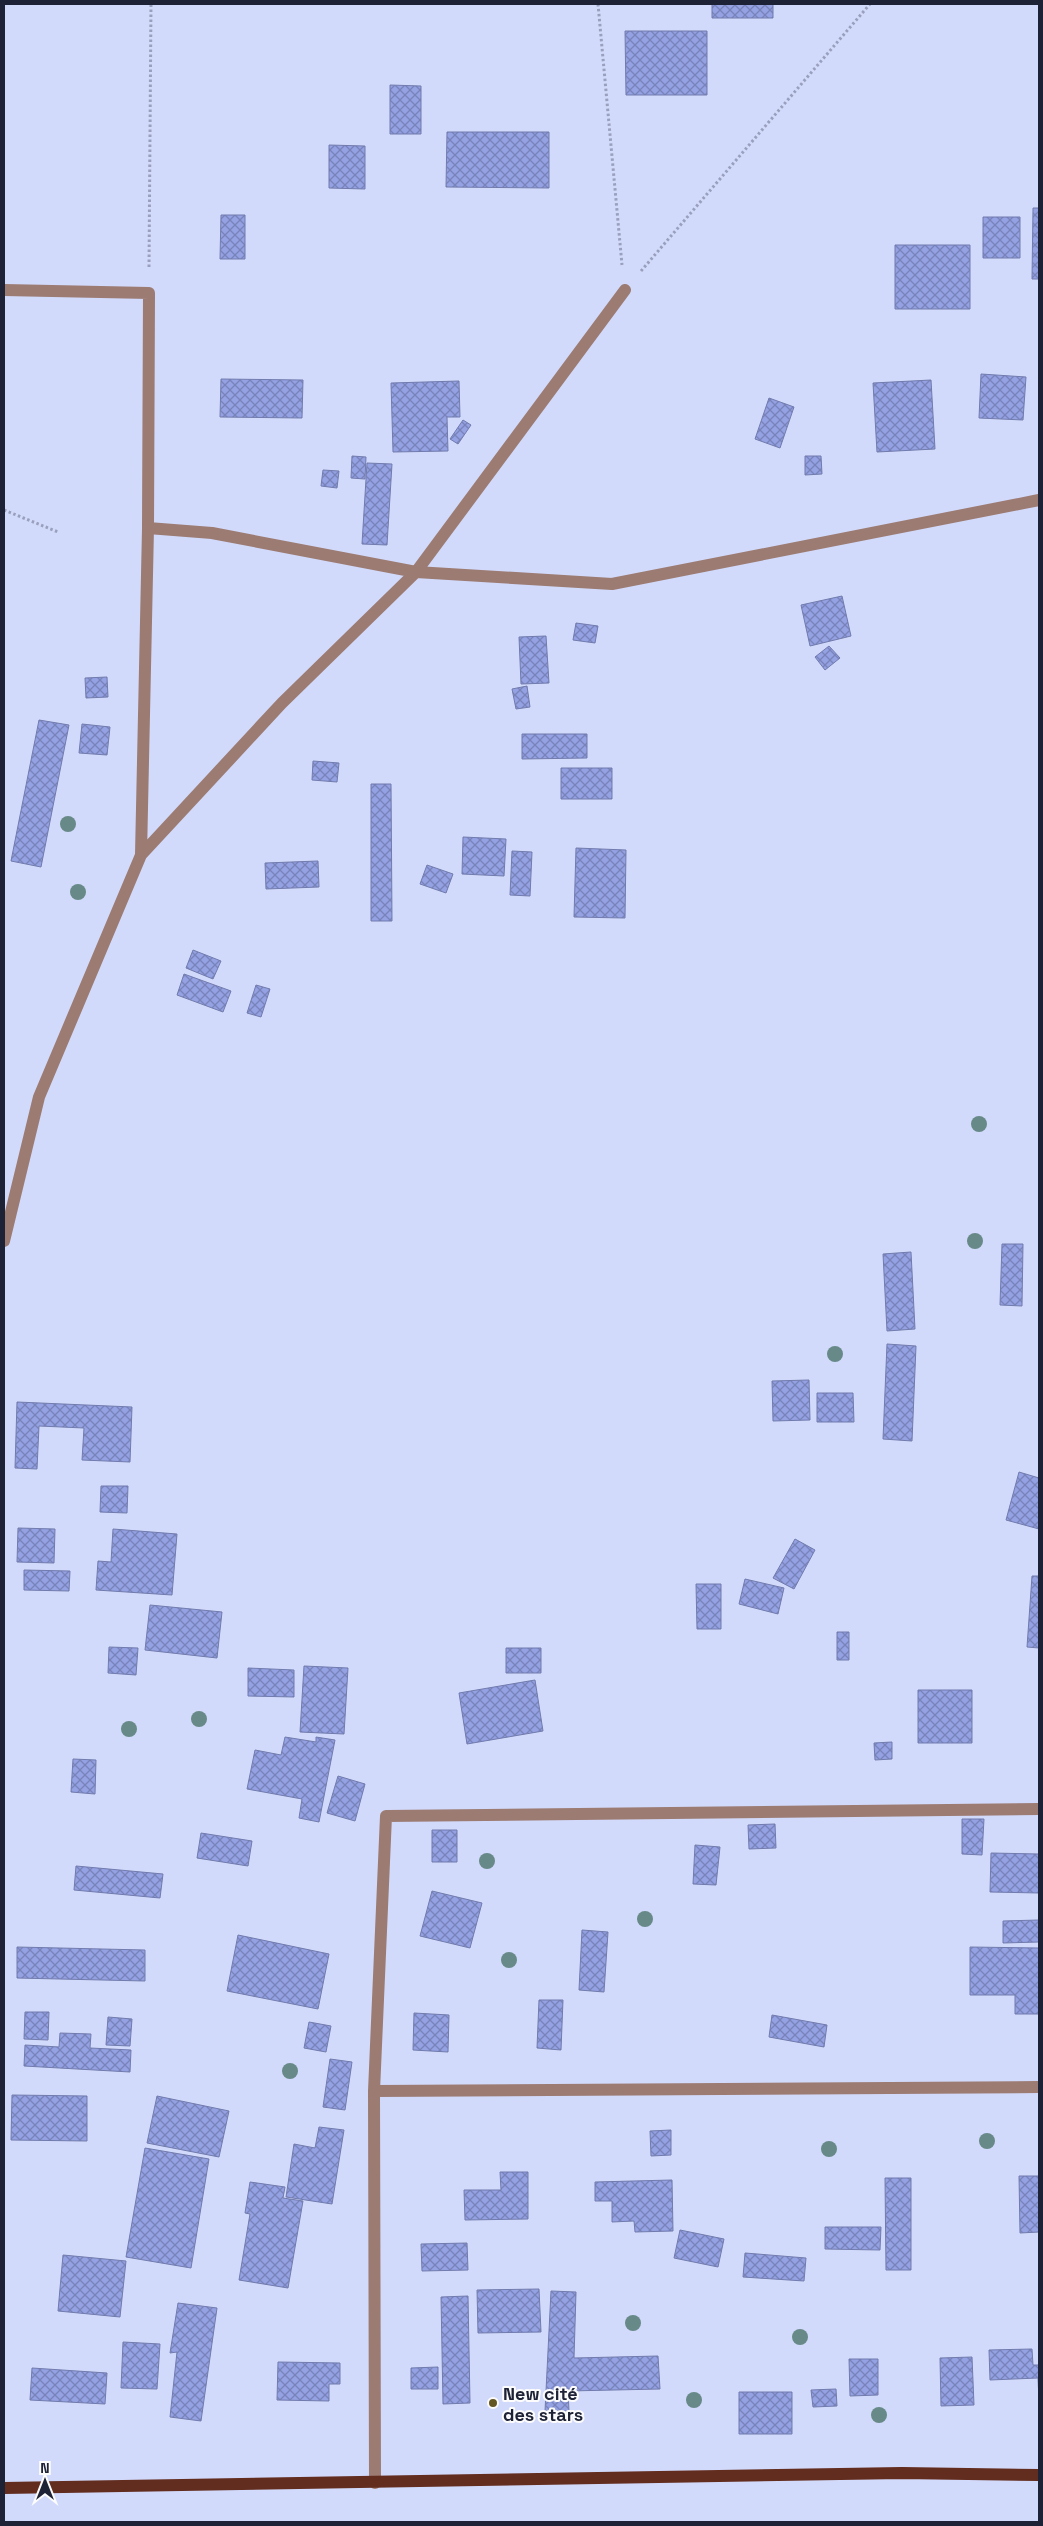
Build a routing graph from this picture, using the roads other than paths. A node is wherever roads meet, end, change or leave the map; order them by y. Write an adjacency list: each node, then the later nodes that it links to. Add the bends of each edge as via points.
1 (4, 290): 4 (street, via 149,293)
2 (625, 290): 5 (street)
3 (1039, 500): 5 (street, via 612,584)
4 (148, 528): 5 (street, via 212,533); 6 (street)
5 (416, 572): 6 (street, via 282,703)
6 (141, 855): 7 (street, via 40,1097)
7 (4, 1241)
8 (1039, 1809): 10 (street, via 386,1816)
9 (1039, 2087): 10 (street)
10 (374, 2092): 12 (street)
11 (1039, 2475): 12 (main road, via 902,2473)
12 (375, 2482): 13 (main road)
13 (4, 2488)

